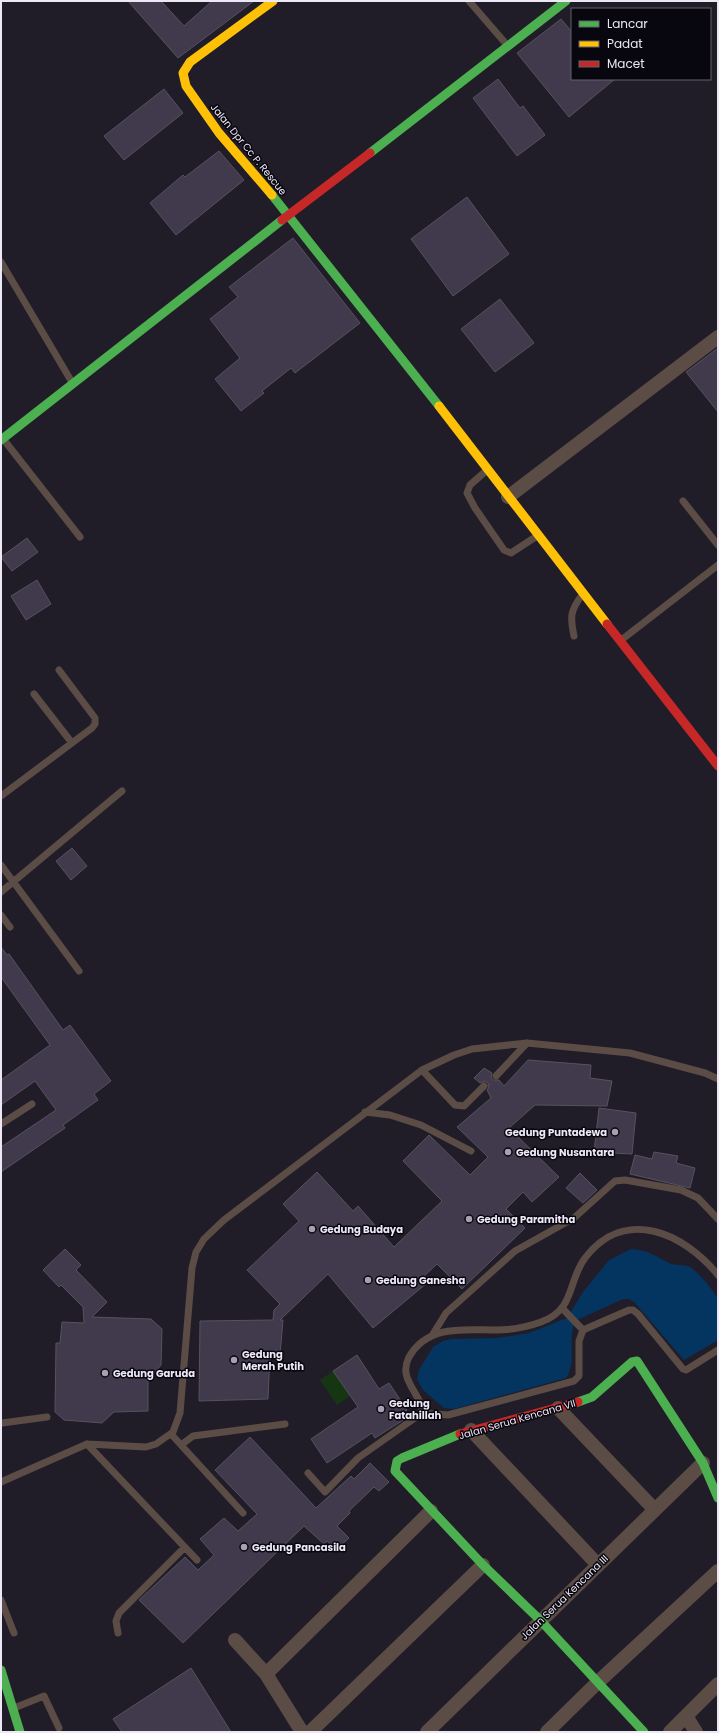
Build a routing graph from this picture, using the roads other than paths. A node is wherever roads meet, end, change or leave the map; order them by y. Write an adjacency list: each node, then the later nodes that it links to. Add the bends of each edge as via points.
1 (273, 1): 5 (main road, Jalan Dpr Cc P. Rescue, via 190,62 183,69 182,77 219,133)
2 (469, 1): 4 (lane)
3 (566, 1): 4 (main road)
4 (508, 47): 5 (main road)
5 (289, 215): 8 (main road); 10 (main road, via 398,352)
6 (1, 262): 8 (lane)
7 (718, 337): 11 (street)
8 (73, 384): 9 (main road)
9 (2, 440): 14 (lane)
10 (487, 470): 11 (main road); 13 (lane, via 470,486 467,493 504,550 511,553)
11 (508, 497): 13 (main road)
12 (683, 501): 15 (lane)
13 (538, 535): 17 (main road)
14 (80, 537)
15 (718, 545)
16 (718, 565): 19 (lane)
17 (583, 593): 18 (lane, via 573,608 570,619); 19 (main road)
18 (574, 636)
19 (620, 641): 23 (main road)
20 (59, 670): 22 (lane, via 95,718 92,728)
21 (34, 694): 22 (lane)
22 (72, 743): 25 (lane)
23 (718, 766)
24 (122, 791): 27 (lane)
25 (1, 796)
26 (1, 865): 27 (lane)
27 (14, 882): 28 (lane); 31 (lane)
28 (1, 892)
29 (1, 915): 30 (lane)
30 (10, 927)
31 (79, 971)
32 (527, 1043): 33 (lane, via 472,1049 454,1054); 34 (lane); 35 (lane, via 630,1053)
33 (422, 1070): 36 (lane, via 455,1105 460,1107); 38 (lane)
34 (496, 1076)
35 (718, 1079)
36 (484, 1086)
37 (32, 1104): 39 (lane)
38 (365, 1112): 40 (lane, via 390,1115 421,1125); 53 (lane, via 224,1220 196,1252 189,1287 180,1413 178,1424)
39 (1, 1124)
40 (471, 1151)
41 (718, 1219): 45 (lane, via 698,1198 682,1190 625,1180 615,1181 574,1218 515,1251 446,1314)
42 (718, 1275): 43 (lane, via 693,1250 659,1231 641,1228 622,1231 595,1246 585,1259 577,1273)
43 (565, 1311): 44 (lane); 45 (lane, via 527,1326 497,1330 467,1329)
44 (580, 1327): 46 (lane, via 633,1310 686,1370); 48 (lane, via 579,1376 574,1382 448,1415)
45 (433, 1334): 48 (lane, via 409,1357 405,1373 422,1408)
46 (718, 1350)
47 (558, 1408): 52 (main road, Jalan Serua Kencana VII); 56 (main road, Jalan Serua Kencana VII, via 592,1397 632,1362 637,1361); 60 (street)
48 (422, 1414): 57 (lane, via 358,1458 325,1492)
49 (47, 1417): 50 (lane)
50 (1, 1423)
51 (285, 1424): 55 (lane, via 193,1436)
52 (471, 1430): 61 (main road, Jalan Serua Kencana VII, via 397,1461 395,1471); 66 (street)
53 (171, 1434): 54 (lane, via 146,1447); 55 (lane)
54 (87, 1444): 58 (lane); 63 (lane)
55 (181, 1445): 62 (lane)
56 (703, 1463): 59 (main road, Jalan Serua Kencana VII); 60 (street, Jalan Serua Kencana III)
57 (308, 1473)
58 (1, 1482)
59 (718, 1498)
60 (654, 1509): 66 (street, Jalan Serua Kencana III)
61 (431, 1511): 65 (main road, Jalan Serua Kencana VII); 74 (street)
62 (243, 1513)
63 (184, 1548): 64 (lane); 71 (lane, via 119,1613 116,1621)
64 (197, 1560)
65 (483, 1565): 69 (main road, Jalan Serua Kencana VII); 82 (street)
66 (598, 1565): 69 (street, Jalan Serua Kencana III)
67 (718, 1571): 75 (street)
68 (1, 1600): 70 (lane)
69 (540, 1620): 75 (main road, Jalan Serua Kencana VII); 83 (street, Jalan Serua Kencana III)
70 (14, 1633)
71 (118, 1634)
72 (235, 1640): 74 (street)
73 (1, 1670): 77 (main road)
74 (266, 1674): 81 (street)
75 (597, 1682): 84 (street); 85 (main road, Jalan Serua Kencana VII)
76 (718, 1684): 78 (street)
77 (12, 1709): 79 (lane, via 44,1696); 80 (main road)
78 (686, 1716): 86 (street); 87 (street)
79 (59, 1728)
80 (20, 1732)
81 (302, 1732)
82 (310, 1732)
83 (426, 1732)
84 (547, 1732)
85 (644, 1732)
86 (670, 1732)
87 (696, 1732)

